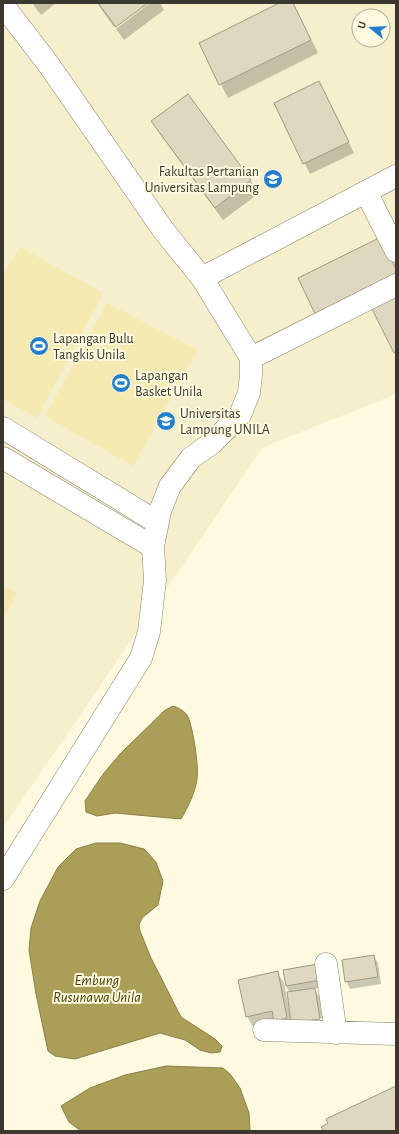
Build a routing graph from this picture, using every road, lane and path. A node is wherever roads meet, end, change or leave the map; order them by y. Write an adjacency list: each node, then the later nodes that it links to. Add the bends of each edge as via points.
1 (3, 5): 5 (street, via 49,65 164,231)
2 (396, 176): 3 (street)
3 (366, 192): 4 (street); 5 (street)
4 (396, 251)
5 (202, 278): 7 (street)
6 (396, 285): 7 (street)
7 (252, 358): 10 (street, via 249,393 240,415 212,443 191,458 170,486)
8 (3, 428): 10 (street)
9 (3, 458): 11 (street)
10 (158, 522): 11 (street)
11 (153, 547): 12 (street, via 155,589 150,632 141,658)
12 (3, 879)
13 (326, 964): 15 (street)
14 (264, 1030): 15 (street)
15 (336, 1033): 16 (street)
16 (396, 1034)

